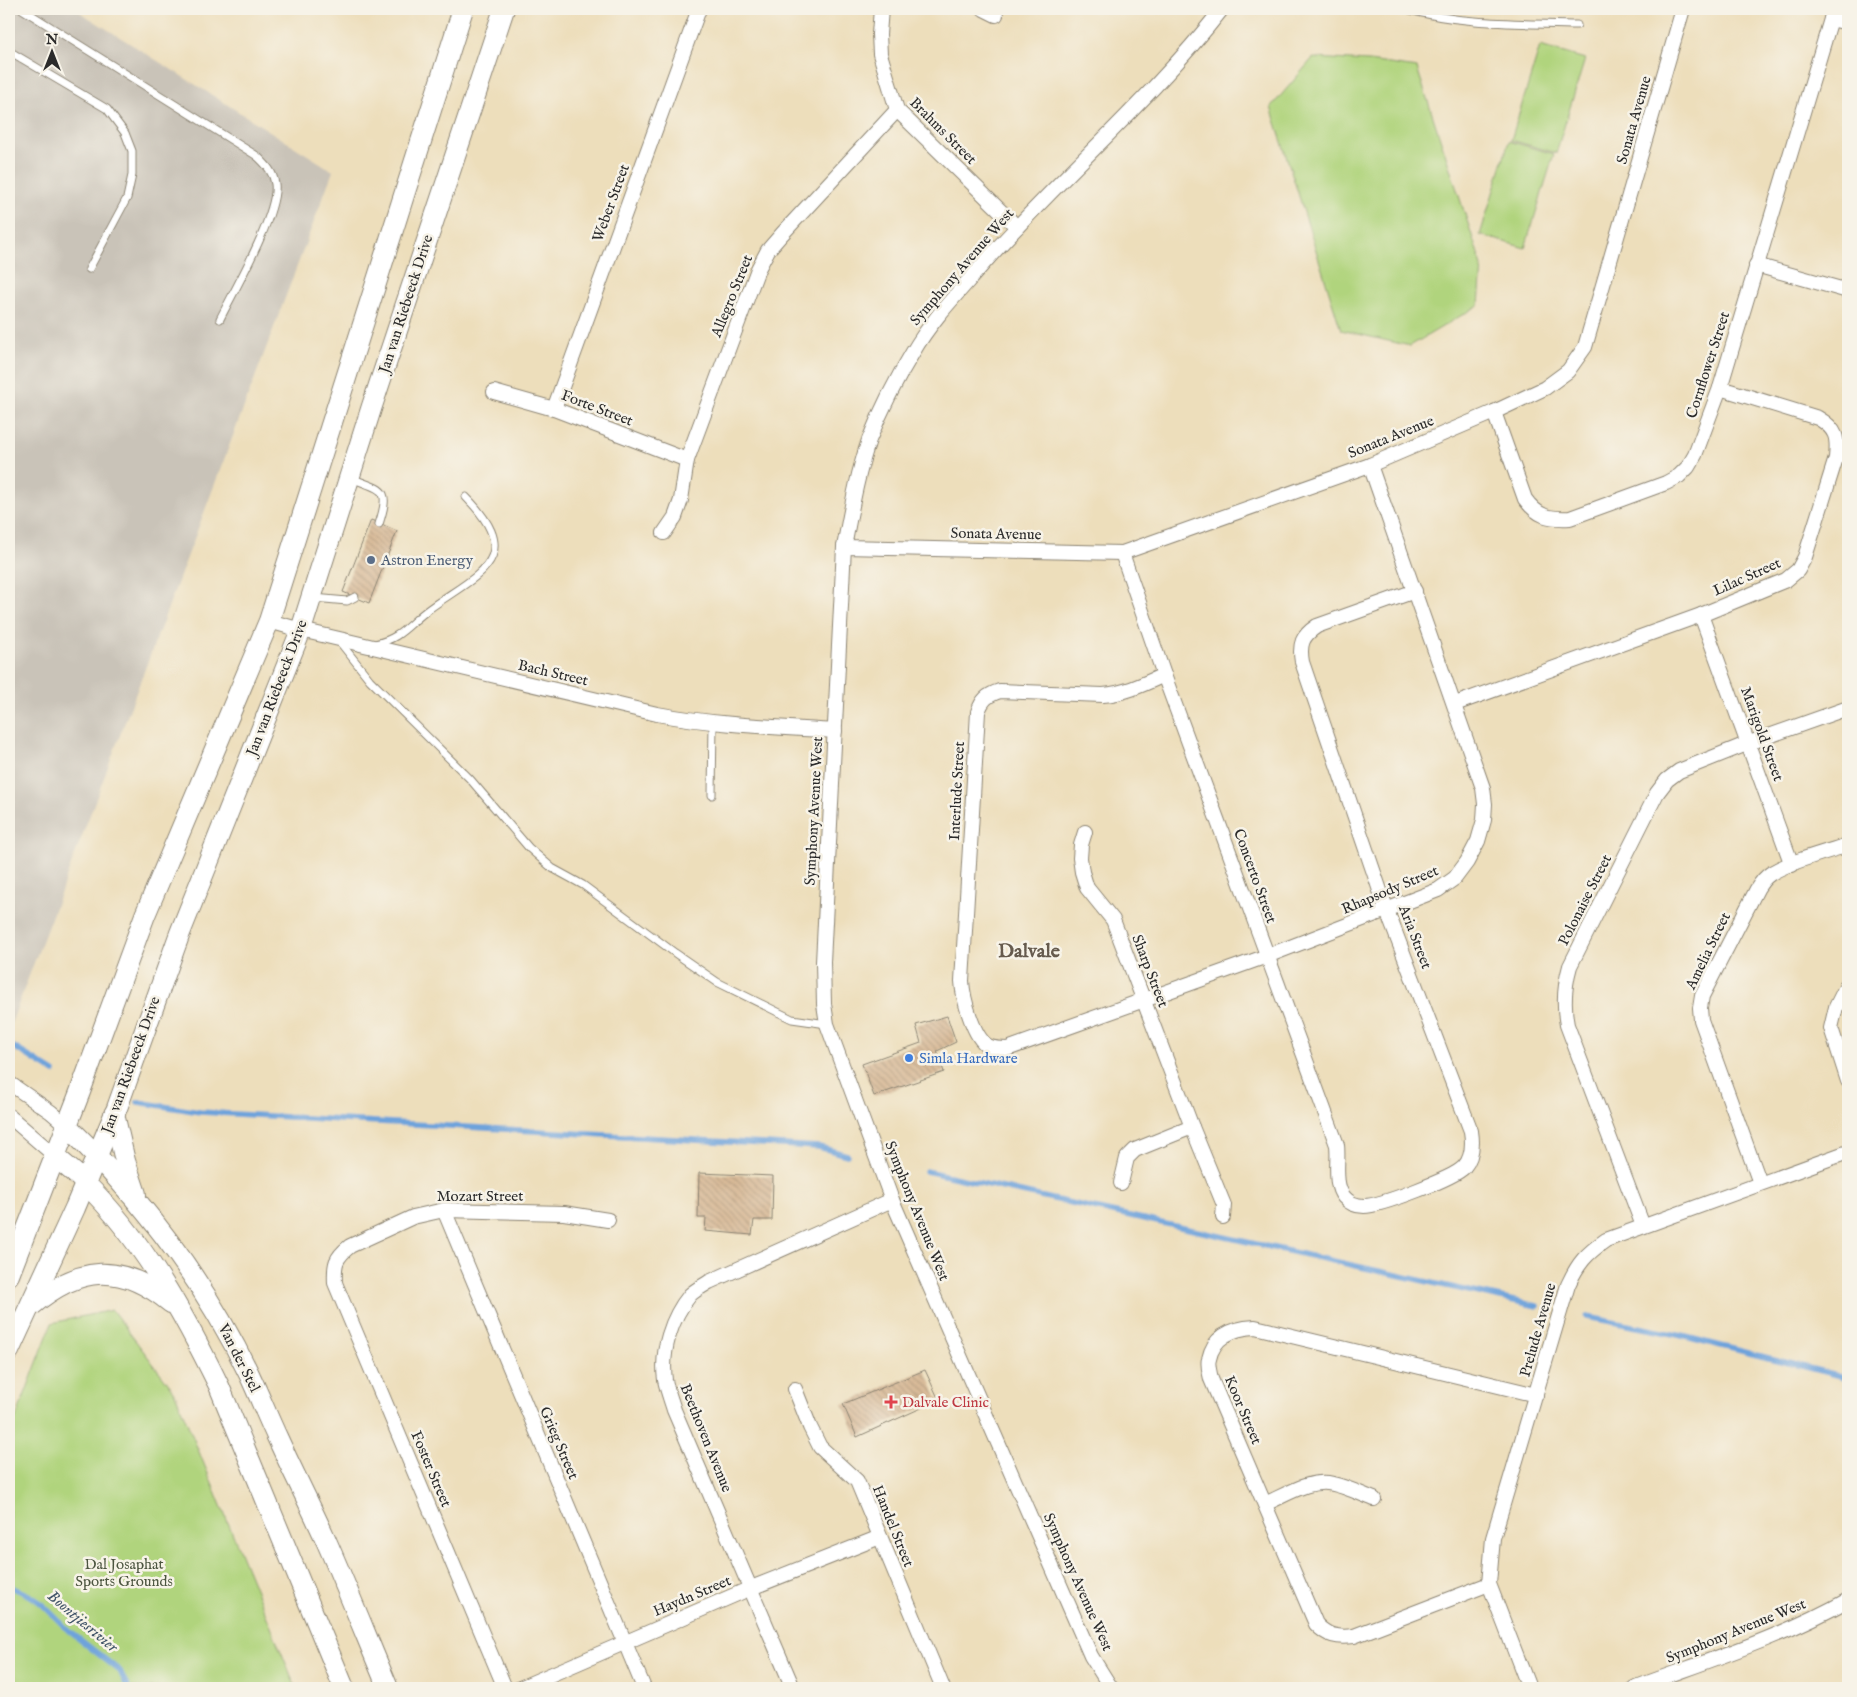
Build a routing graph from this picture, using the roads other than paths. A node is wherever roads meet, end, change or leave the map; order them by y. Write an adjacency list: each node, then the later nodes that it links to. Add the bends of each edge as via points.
1 (22, 9): 18 (lane, via 257,156 272,171 274,202 264,230)
2 (462, 9): 35 (main road)
3 (504, 9): 25 (main road, Jan van Riebeeck Drive)
4 (699, 9): 21 (street, Weber Street)
5 (881, 9): 13 (street, Brahms Street, via 880,54)
6 (1222, 9): 14 (street, Symphony Avenue West, via 1164,77)
7 (1406, 9): 11 (lane, via 1463,19)
8 (1683, 9): 22 (street, Sonata Avenue, via 1585,347 1568,371 1545,388)
9 (1832, 14): 10 (street); 15 (street, Cornflower Street)
10 (1848, 23)
11 (1577, 25)
12 (9, 51): 16 (lane, via 107,109 125,133 132,151 132,175 127,198)
13 (897, 110): 14 (street, Brahms Street); 23 (street, Allegro Street, via 768,250)
14 (1017, 226): 29 (street, Symphony Avenue West, via 936,317 895,383 870,440 855,489)
15 (1756, 265): 17 (street); 19 (street, Cornflower Street)
16 (89, 269)
17 (1848, 291)
18 (220, 318)
19 (1720, 388): 22 (street, Cornflower Street, via 1695,455 1679,476 1570,518 1556,519 1532,510 1525,499); 34 (street, Lilac Street, via 1818,418 1835,433 1838,444 1808,548 1798,570 1786,580)
20 (494, 392): 21 (street, Forte Street)
21 (554, 409): 23 (street, Forte Street)
22 (1494, 412): 24 (street, Sonata Avenue)
23 (687, 460): 28 (street, Allegro Street, via 681,500)
24 (1370, 465): 30 (street, Sonata Avenue); 31 (street, Rhapsody Street)
25 (351, 477): 27 (lane, via 384,495); 32 (main road, Jan van Riebeeck Drive)
26 (466, 497): 38 (lane, via 492,532 493,554 487,567 467,585 429,609 402,634)
27 (379, 524)
28 (664, 533)
29 (844, 547): 30 (street, Sonata Avenue); 43 (street, Symphony Avenue West)
30 (1122, 553): 39 (street, Concerto Street)
31 (1415, 591): 40 (street, Rhapsody Street); 49 (street, Aria Street, via 1317,626 1306,633 1300,652)
32 (312, 598): 33 (lane, via 347,601); 36 (main road, Jan van Riebeeck Drive)
33 (355, 598)
34 (1701, 615): 40 (street, Lilac Street); 44 (street, Marigold Street)
35 (269, 621): 36 (street, Bach Street); 59 (main road, via 145,915)
36 (301, 630): 37 (street, Bach Street); 57 (main road, Jan van Riebeeck Drive, via 180,932)
37 (337, 639): 38 (street, Bach Street); 53 (lane, via 370,680 470,779 530,848 552,868 583,885 717,982 792,1018)
38 (367, 646): 42 (street, Bach Street, via 656,714)
39 (1164, 674): 50 (street, Concerto Street); 54 (street, Interlude Street, via 1118,694 1000,691 989,694 981,702 963,994 979,1037 995,1049)
40 (1455, 704): 49 (street, Rhapsody Street, via 1484,788 1486,804 1478,841 1455,878 1438,890)
41 (1848, 708): 44 (street, Polonaise Street)
42 (714, 723): 43 (street, Bach Street); 45 (lane)
43 (835, 731): 53 (street, Symphony Avenue West, via 822,962)
44 (1749, 743): 48 (street, Marigold Street); 73 (street, Polonaise Street, via 1679,771 1658,793 1570,966 1565,984 1563,1006 1567,1025)
45 (712, 795)
46 (1085, 832): 52 (street, Sharp Street, via 1080,858 1087,888 1113,920)
47 (1848, 845): 48 (street, Amelia Street)
48 (1792, 865): 66 (street, Amelia Street, via 1770,874 1757,889 1702,996 1700,1008 1701,1020)
49 (1387, 911): 50 (street, Rhapsody Street); 69 (street, Aria Street, via 1471,1131 1472,1153 1465,1166 1454,1175 1376,1204)
50 (1267, 956): 52 (street, Rhapsody Street); 69 (street, Concerto Street, via 1337,1144 1342,1195)
51 (1848, 983): 55 (street, via 1831,1028)
52 (1144, 1001): 54 (street, Rhapsody Street); 60 (street, Sharp Street)
53 (827, 1024): 67 (street, Symphony Avenue West)
54 (1007, 1049)
55 (1848, 1081)
56 (9, 1083): 59 (street, Van der Stel)
57 (114, 1114): 63 (main road, Jan van Riebeeck Drive); 68 (main road)
58 (9, 1116): 62 (street, Van der Stel)
59 (66, 1125): 62 (main road); 63 (main road, Van der Stel)
60 (1192, 1127): 65 (street, via 1134,1150 1127,1158); 71 (street, Sharp Street, via 1224,1205)
61 (1848, 1152): 66 (street, Prelude Avenue)
62 (54, 1155): 64 (main road, Van der Stel); 75 (main road)
63 (97, 1155): 64 (main road, Jan van Riebeeck Drive); 68 (main road, Van der Stel)
64 (86, 1183): 76 (main road, Jan van Riebeeck Drive); 77 (main road, Van der Stel, via 128,1232)
65 (1121, 1183)
66 (1760, 1183): 73 (street, Prelude Avenue)
67 (892, 1200): 85 (street, Beethoven Avenue, via 709,1282 691,1294 668,1336 665,1381 674,1410); 95 (street, Symphony Avenue West, via 1091,1656)
68 (140, 1204): 89 (main road, Van der Stel, via 196,1281 248,1373 325,1538)
69 (1357, 1205)
70 (444, 1210): 72 (street, Mozart Street, via 564,1213); 74 (street, Mozart Street, via 413,1217 350,1246); 87 (street, Grieg Street)
71 (1223, 1217)
72 (608, 1220)
73 (1643, 1226): 80 (street, Prelude Avenue, via 1606,1240 1577,1265 1568,1285)
74 (336, 1261): 90 (street, Foster Street, via 335,1283)
75 (9, 1275)
76 (30, 1307): 77 (main road, via 60,1285 96,1273 115,1274 140,1283); 78 (main road, Jan van Riebeeck Drive)
77 (180, 1310): 88 (main road, Van der Stel, via 220,1386)
78 (9, 1351)
79 (795, 1389): 83 (street, Handel Street, via 820,1447 857,1480)
80 (1536, 1395): 82 (street, Koor Street, via 1255,1327 1226,1333 1214,1344 1208,1360 1211,1379); 84 (street, Prelude Avenue, via 1493,1538)
81 (1374, 1499): 82 (street, via 1320,1482)
82 (1265, 1504): 84 (street, Koor Street, via 1316,1624 1331,1636 1354,1636)
83 (880, 1537): 85 (street, Haydn Street); 94 (street, Handel Street)
84 (1489, 1584): 96 (street, Prelude Avenue)
85 (751, 1588): 87 (street, Haydn Street); 93 (street, Beethoven Avenue)
86 (1848, 1600): 97 (street, Symphony Avenue West, via 1768,1638)
87 (625, 1642): 91 (street, Haydn Street); 92 (street, Grieg Street)
88 (344, 1688)
89 (388, 1688)
90 (505, 1688)
91 (520, 1688)
92 (644, 1688)
93 (793, 1688)
94 (943, 1688)
95 (1112, 1688)
96 (1529, 1688)
97 (1634, 1688)

